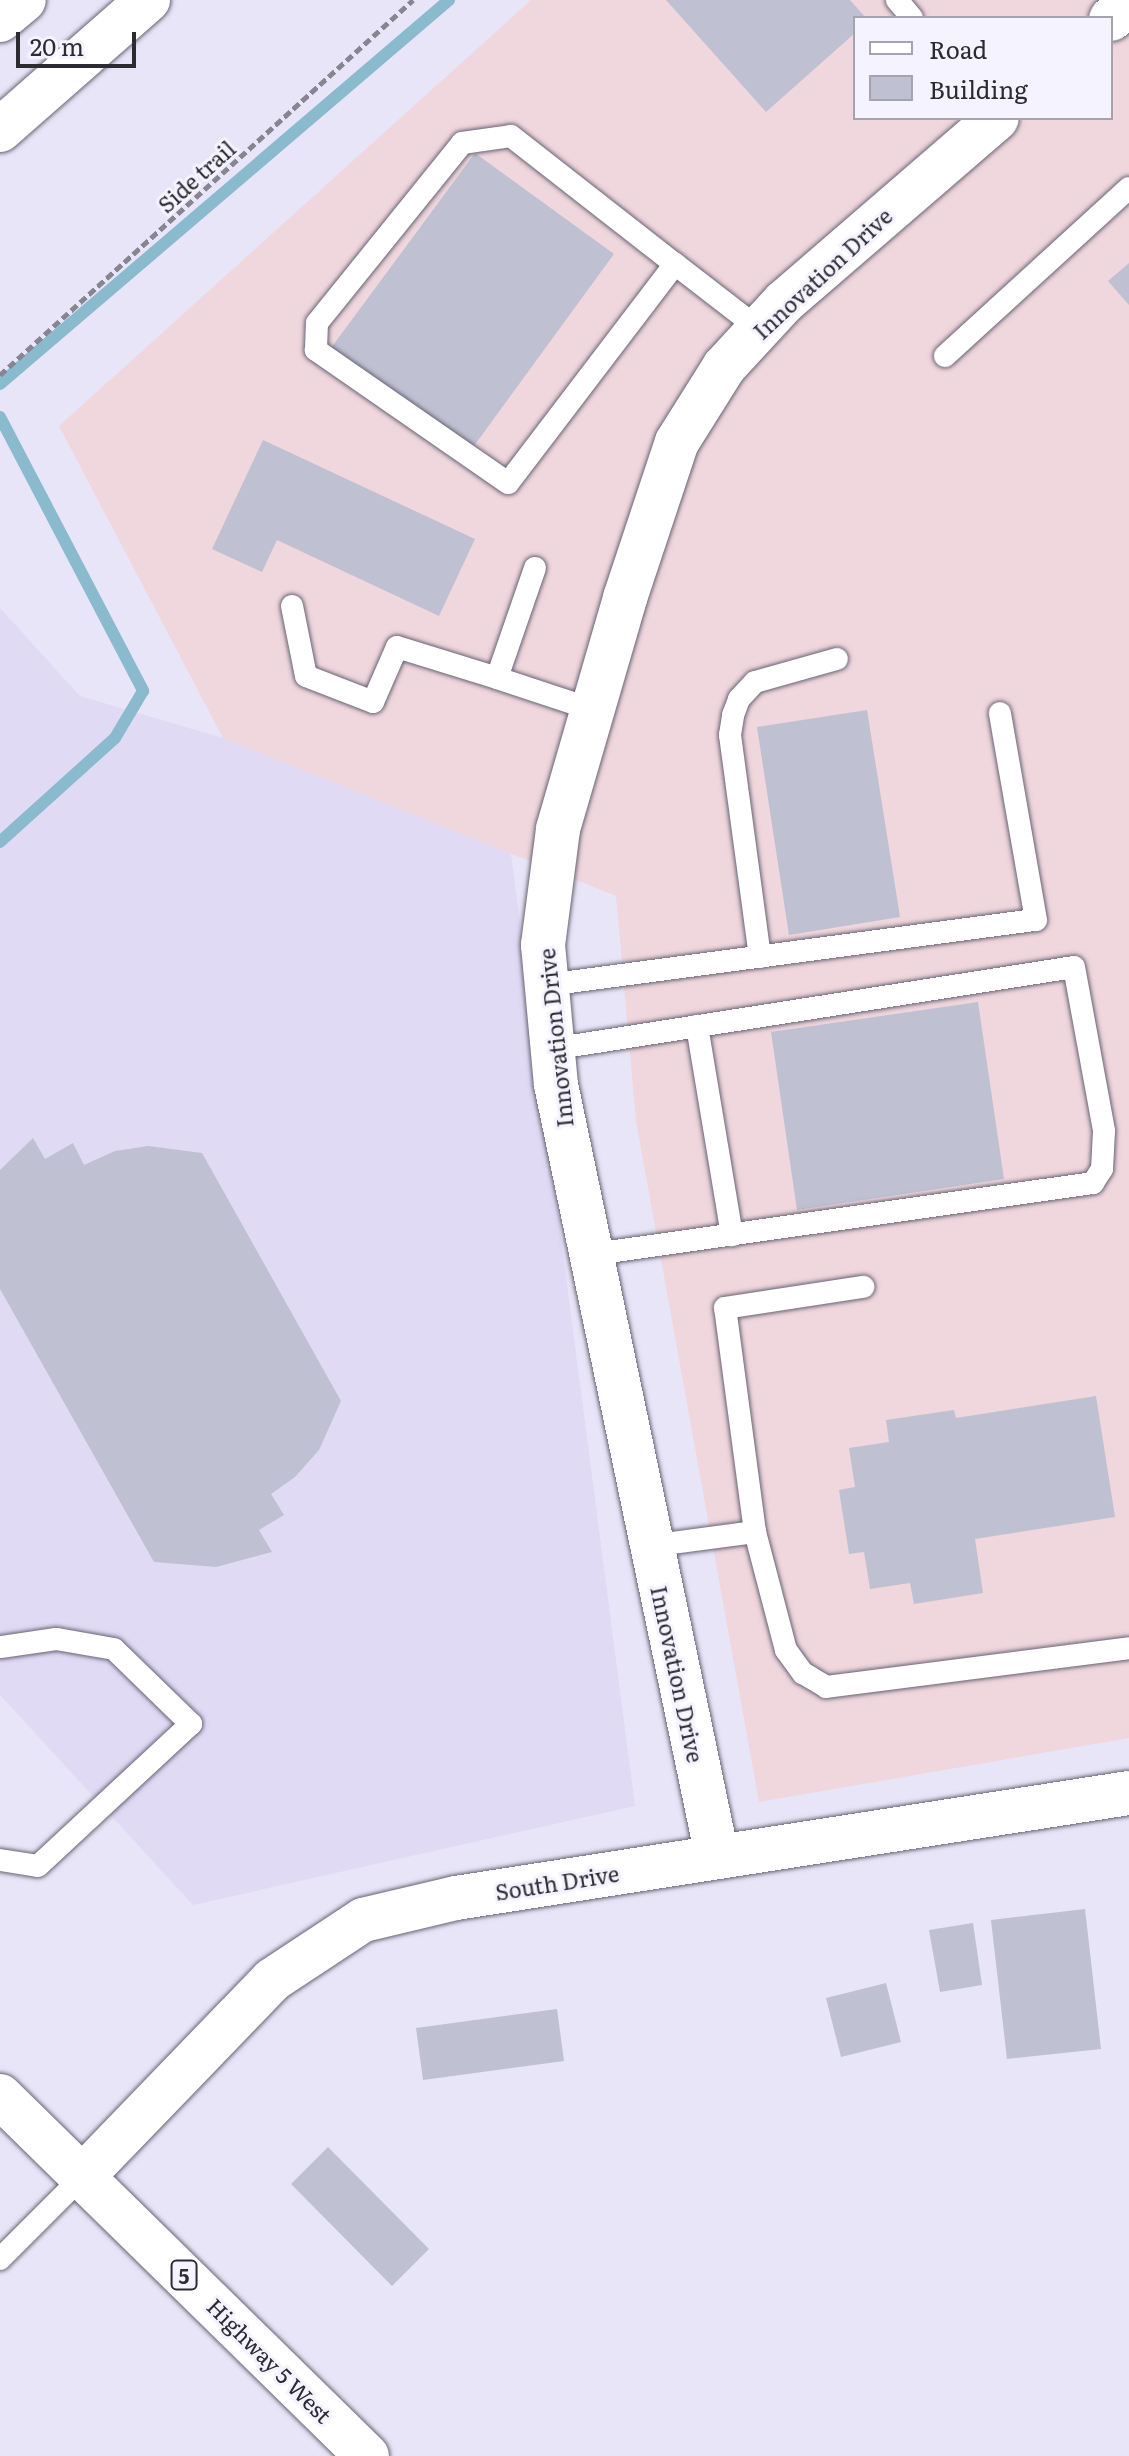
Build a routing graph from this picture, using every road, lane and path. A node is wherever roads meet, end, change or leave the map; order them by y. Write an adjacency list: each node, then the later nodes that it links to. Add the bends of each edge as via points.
1 (24, 0): 6 (main road)
2 (148, 0): 8 (main road)
3 (413, 0): 13 (path, Side trail)
4 (897, 0): 5 (lane)
5 (910, 16)
6 (0, 20)
7 (994, 120): 11 (main road, Innovation Drive)
8 (0, 130)
9 (1129, 188): 12 (lane)
10 (675, 264): 10 (lane, via 511,136 462,143 317,323 316,350 508,483); 11 (lane)
11 (759, 329): 18 (main road, Innovation Drive, via 724,367 677,442)
12 (945, 356)
13 (0, 375)
14 (535, 568): 17 (lane)
15 (292, 606): 17 (lane, via 306,676 373,702 397,647)
16 (837, 659): 20 (lane, via 755,682 733,715 730,735)
17 (497, 678): 18 (lane)
18 (594, 710): 21 (main road, Innovation Drive, via 558,829 543,945)
19 (1000, 713): 20 (lane, via 1036,920)
20 (760, 957): 21 (lane)
21 (547, 985): 23 (main road, Innovation Drive)
22 (697, 1026): 23 (lane); 24 (lane); 24 (lane, via 1074,967 1104,1131 1102,1169 1093,1183)
23 (552, 1049): 25 (main road, Innovation Drive)
24 (732, 1235): 25 (lane)
25 (588, 1255): 28 (main road, Innovation Drive)
26 (863, 1287): 27 (lane, via 725,1308)
27 (755, 1532): 28 (lane); 30 (lane, via 786,1650 803,1673 826,1687)
28 (650, 1546): 32 (main road, Innovation Drive)
29 (0, 1647): 33 (lane, via 56,1639 114,1649 191,1724 38,1866)
30 (1129, 1648)
31 (1129, 1793): 32 (main road, South Drive)
32 (717, 1856): 35 (main road, South Drive, via 456,1898 363,1920 272,1980)
33 (0, 1860)
34 (0, 2096): 35 (main road, Highway 5 West / 5)
35 (84, 2175): 36 (lane); 37 (main road, Highway 5 West / 5)
36 (0, 2259)
37 (367, 2456)

